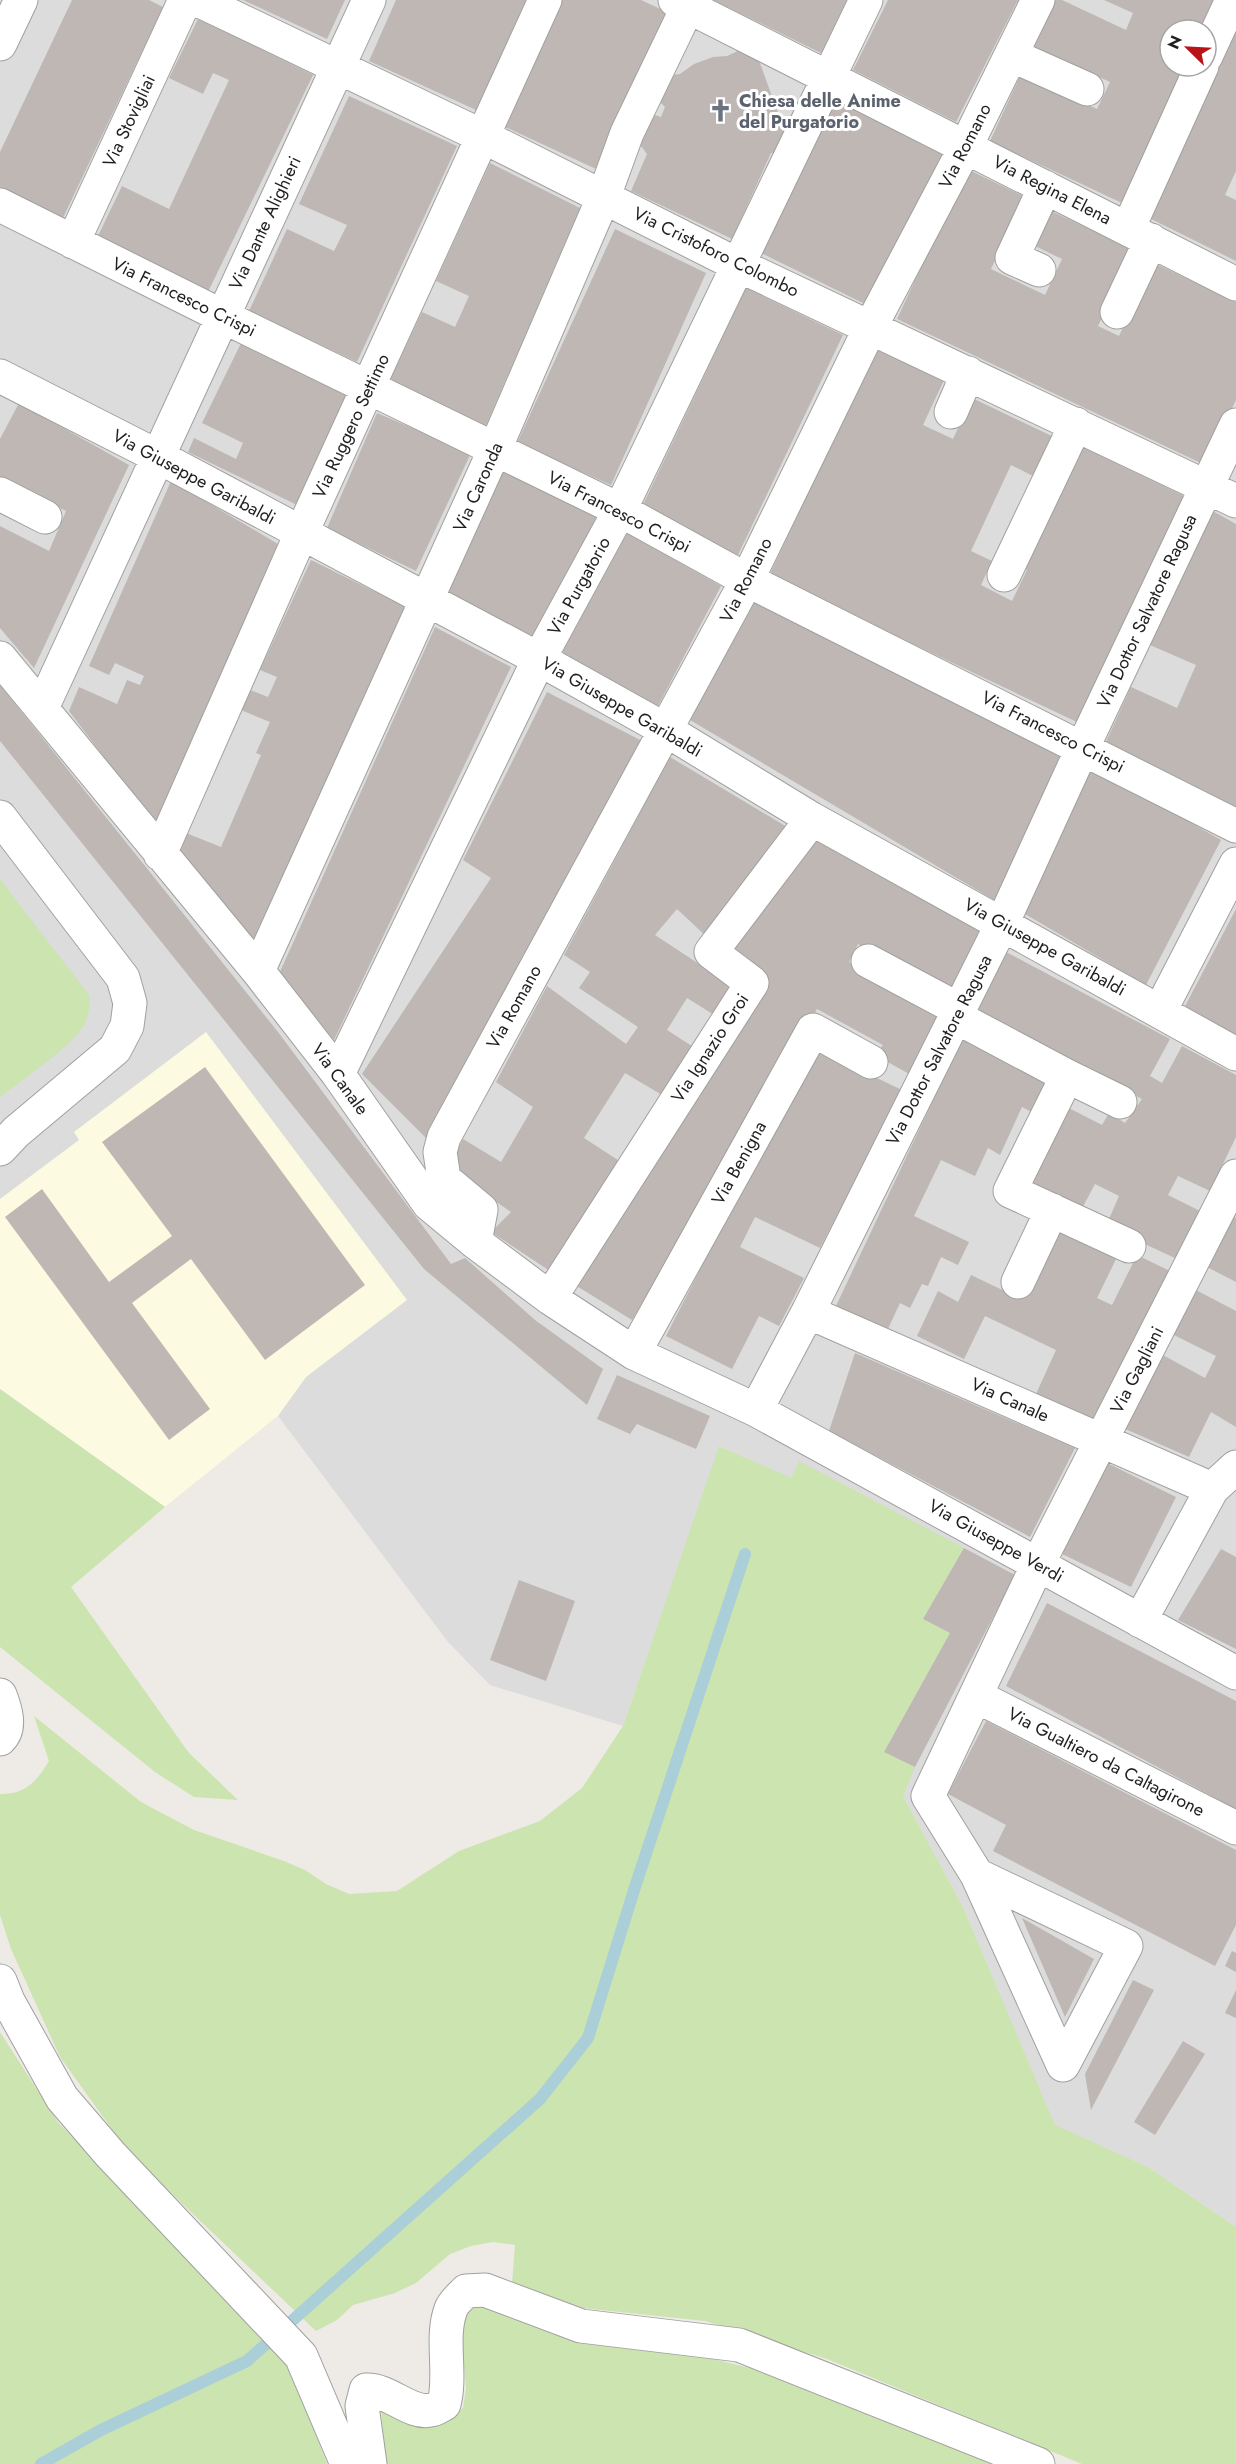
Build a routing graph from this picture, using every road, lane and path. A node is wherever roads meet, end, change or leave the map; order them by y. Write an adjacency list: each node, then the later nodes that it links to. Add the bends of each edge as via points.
1 (21, 0): 11 (street)
2 (185, 0): 23 (street, Via Stovigliai)
3 (198, 0): 13 (street, Via Cristoforo Colombo)
4 (369, 0): 13 (street, Via Dante Alighieri)
5 (545, 0): 17 (street, Via Ruggero Settimo)
6 (866, 0): 14 (street, Via Purgatorio)
7 (1038, 0): 12 (street, Via Romano)
8 (1232, 0): 10 (street)
9 (685, 2): 14 (street, Via Regina Elena); 20 (street, Via Caronda, via 627,133)
10 (1218, 31)
11 (0, 44)
12 (1011, 55): 16 (street); 18 (street, Via Romano)
13 (338, 67): 17 (street, Via Cristoforo Colombo); 28 (street, Via Dante Alighieri)
14 (828, 76): 18 (street, Via Regina Elena); 24 (street, Via Purgatorio)
15 (1198, 78): 22 (street)
16 (1087, 89)
17 (484, 137): 20 (street, Via Cristoforo Colombo); 32 (street, Via Ruggero Settimo)
18 (966, 146): 19 (street, Via Regina Elena); 29 (street, Via Romano)
19 (1046, 187): 22 (street, Via Regina Elena); 25 (street, via 1012,258)
20 (604, 196): 24 (street, Via Cristoforo Colombo); 36 (street, Via Caronda)
21 (0, 205): 23 (street, Via Francesco Crispi)
22 (1140, 234): 26 (street, Via Regina Elena); 27 (street)
23 (73, 242): 28 (street, Via Francesco Crispi)
24 (738, 265): 29 (street, Via Cristoforo Colombo); 41 (street, Via Purgatorio)
25 (1039, 270)
26 (1236, 284)
27 (1117, 312)
28 (222, 316): 32 (street, Via Francesco Crispi); 37 (street, Via Dante Alighieri)
29 (871, 326): 30 (street, Via Cristoforo Colombo); 45 (street, Via Romano)
30 (968, 373): 33 (street); 34 (street, Via Cristoforo Colombo)
31 (0, 376): 37 (street, Via Giuseppe Garibaldi)
32 (369, 388): 36 (street, Via Francesco Crispi); 43 (street, Via Ruggero Settimo)
33 (951, 412)
34 (1076, 424): 38 (street, Via Cristoforo Colombo); 44 (street)
35 (1236, 425): 38 (street, Via Dottor Salvatore Ragusa)
36 (495, 449): 41 (street, Via Francesco Crispi); 46 (street, Via Caronda)
37 (157, 456): 43 (street, Via Giuseppe Garibaldi); 49 (street, Via Dante Alighieri)
38 (1206, 486): 40 (street, Via Cristoforo Colombo); 51 (street, Via Dottor Salvatore Ragusa)
39 (0, 494): 42 (street)
40 (1236, 501)
41 (620, 510): 45 (street, Via Francesco Crispi); 48 (street, Via Purgatorio)
42 (45, 517)
43 (301, 534): 46 (street, Via Giuseppe Garibaldi); 55 (street, Via Ruggero Settimo)
44 (1004, 575)
45 (747, 580): 50 (street, Via Romano); 51 (street, Via Francesco Crispi)
46 (427, 599): 48 (street, Via Giuseppe Garibaldi); 59 (street, Via Caronda)
47 (0, 658): 49 (street, Via Canale)
48 (539, 659): 50 (street, Via Giuseppe Garibaldi); 64 (street, Via Purgatorio)
49 (42, 708): 55 (street, Via Canale)
50 (666, 730): 53 (street, Via Giuseppe Garibaldi); 70 (street, Via Romano, via 444,1137 440,1152 444,1179 481,1210)
51 (1083, 747): 54 (street, Via Francesco Crispi); 57 (street, Via Dottor Salvatore Ragusa)
52 (0, 817): 67 (street, via 123,978 130,1003 127,1026 115,1049)
53 (812, 819): 57 (street, Via Giuseppe Garibaldi); 73 (street, Via Ignazio Groi, via 711,952 752,983)
54 (1236, 826)
55 (160, 854): 59 (street, Via Canale)
56 (1236, 864): 60 (street)
57 (1002, 924): 60 (street, Via Giuseppe Garibaldi); 61 (street, Via Dottor Salvatore Ragusa)
58 (868, 961): 61 (street)
59 (258, 972): 64 (street, Via Canale)
60 (1160, 1011): 62 (street, Via Giuseppe Garibaldi)
61 (958, 1013): 65 (street); 74 (street, Via Dottor Salvatore Ragusa)
62 (1236, 1054)
63 (871, 1062): 75 (street, Via Benigna, via 813,1030)
64 (338, 1074): 70 (street, Via Canale, via 429,1204)
65 (1067, 1076): 66 (street); 69 (street, via 1010,1191)
66 (1120, 1102)
67 (5, 1140)
68 (1236, 1176): 77 (street, Via Gagliani)
69 (1052, 1210): 71 (street); 72 (street)
70 (476, 1242): 73 (street, Via Canale)
71 (1129, 1246)
72 (1018, 1282)
73 (550, 1298): 75 (street, Via Canale)
74 (808, 1312): 76 (street, Via Dottor Salvatore Ragusa); 77 (street, Via Canale)
75 (634, 1353): 76 (street, Via Canale)
76 (756, 1410): 80 (street, Via Giuseppe Verdi)
77 (1102, 1440): 79 (street, Via Canale); 80 (street, Via Gagliani)
78 (1236, 1467): 79 (street)
79 (1212, 1489): 81 (street)
80 (1038, 1564): 81 (street, Via Giuseppe Verdi); 84 (street, Via Gagliani)
81 (1140, 1621): 82 (street, Via Giuseppe Verdi)
82 (1236, 1673)
83 (0, 1695): 85 (street, via 7,1713)
84 (976, 1696): 86 (street, Via Gualtiero da Caltagirone); 87 (street, Via Gagliani, via 928,1796)
85 (0, 1739)
86 (1236, 1828)
87 (978, 1875): 87 (street, via 1001,1928 1063,2065 1126,1946)
88 (0, 1981): 89 (street, via 62,2098 301,2356)
89 (347, 2464)
90 (370, 2464): 91 (street, via 362,2406 366,2390 378,2390 414,2408 430,2411 444,2404 449,2387 451,2308 466,2290 485,2290 581,2326 739,2344)
91 (1038, 2464)

